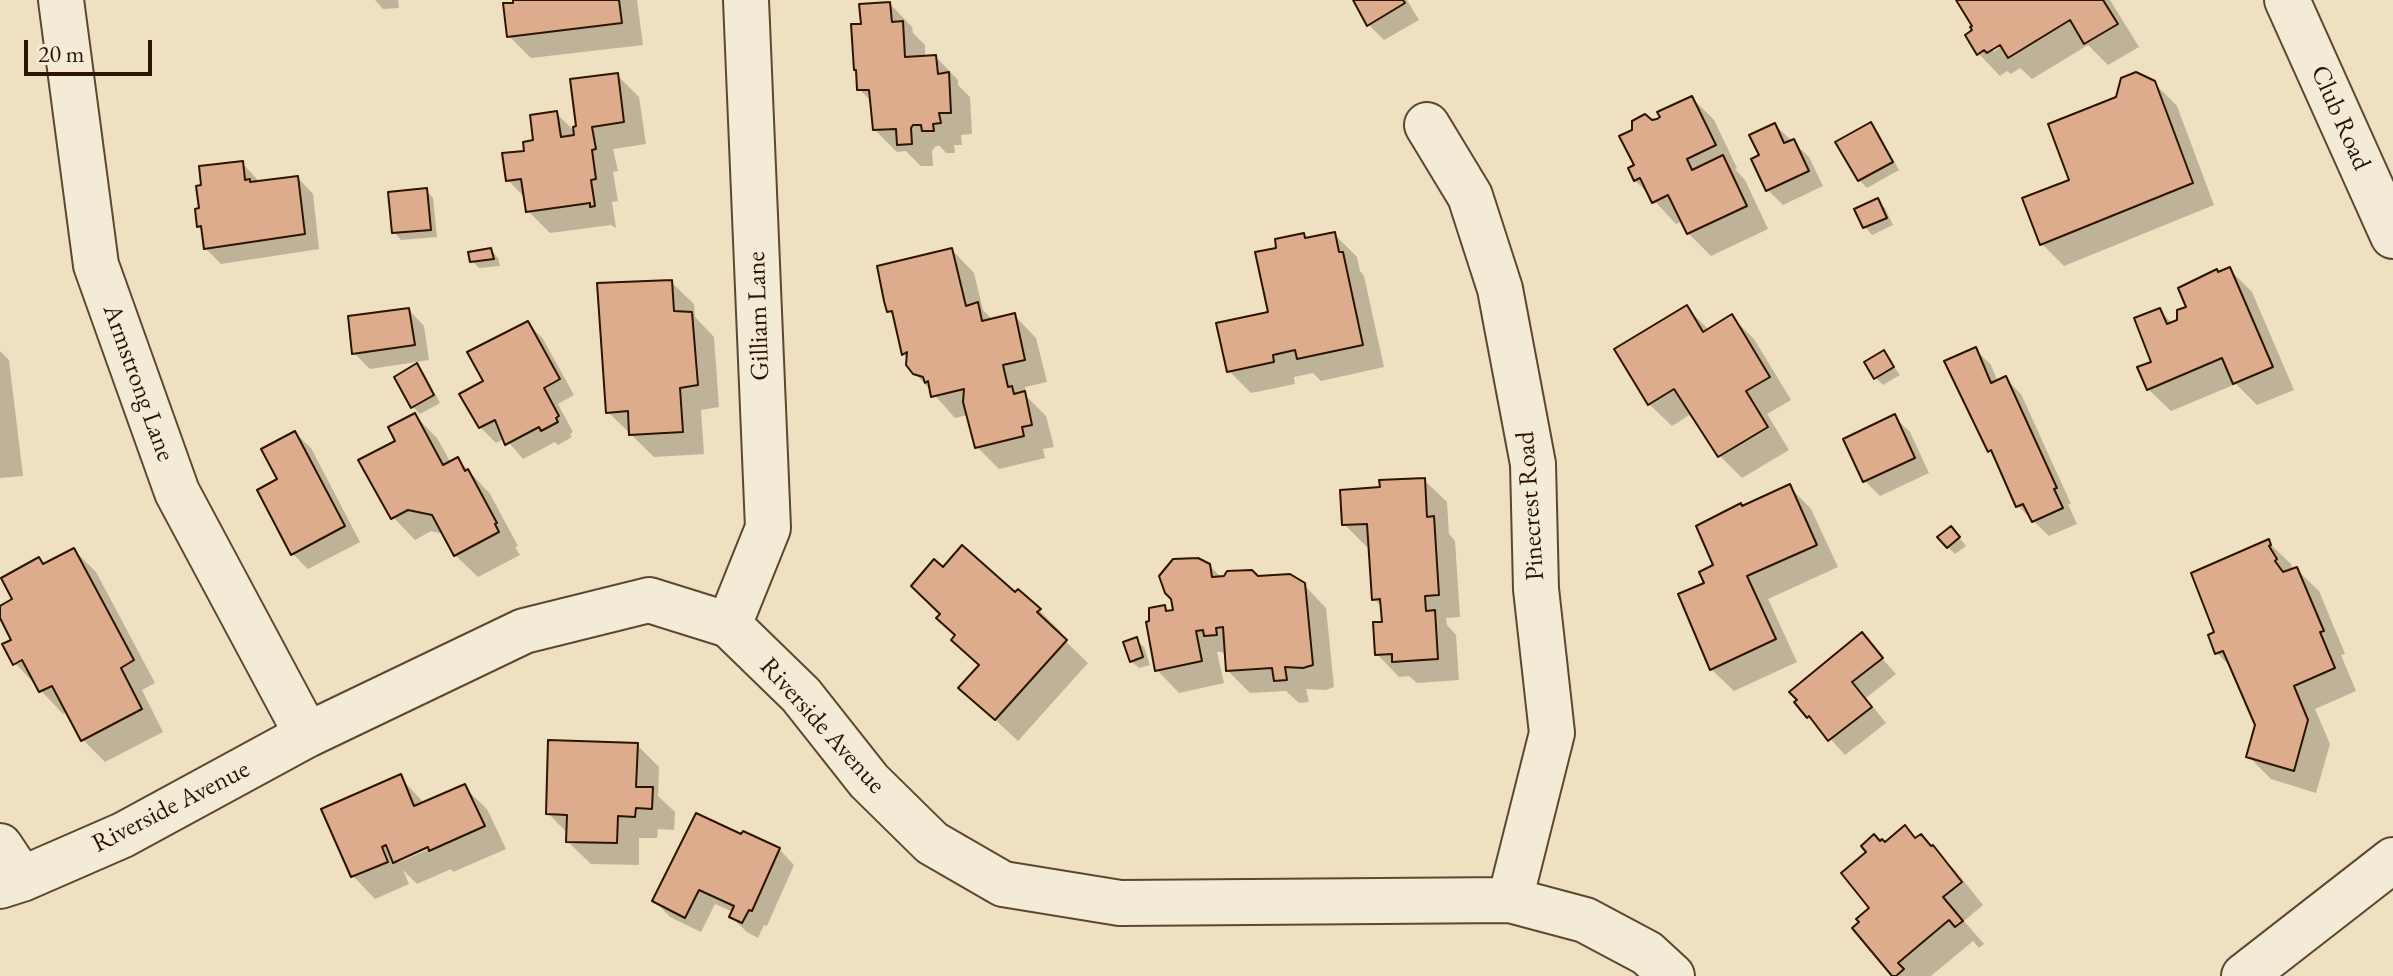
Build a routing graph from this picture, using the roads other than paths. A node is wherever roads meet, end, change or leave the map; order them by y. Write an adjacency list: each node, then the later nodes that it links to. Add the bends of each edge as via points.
1 (61, 0): 7 (street, Armstrong Lane, via 96,265 177,492)
2 (746, 0): 6 (street, Gilliam Lane, via 768,528)
3 (2287, 0): 5 (street, Club Road)
4 (1427, 125): 10 (street, Pinecrest Road, via 1470,196 1500,289 1533,464 1536,589 1552,733)
5 (2393, 236)
6 (729, 625): 7 (street, Riverside Avenue, via 649,600 524,631); 10 (street, Riverside Avenue, via 801,695 869,781 932,843 1003,884 1120,903)
7 (307, 735): 9 (street, Riverside Avenue, via 123,835)
8 (2393, 860): 12 (street)
9 (7, 871)
10 (1510, 900): 11 (street, Riverside Avenue, via 1585,920 1647,953)
11 (1672, 976)
12 (2244, 976)

